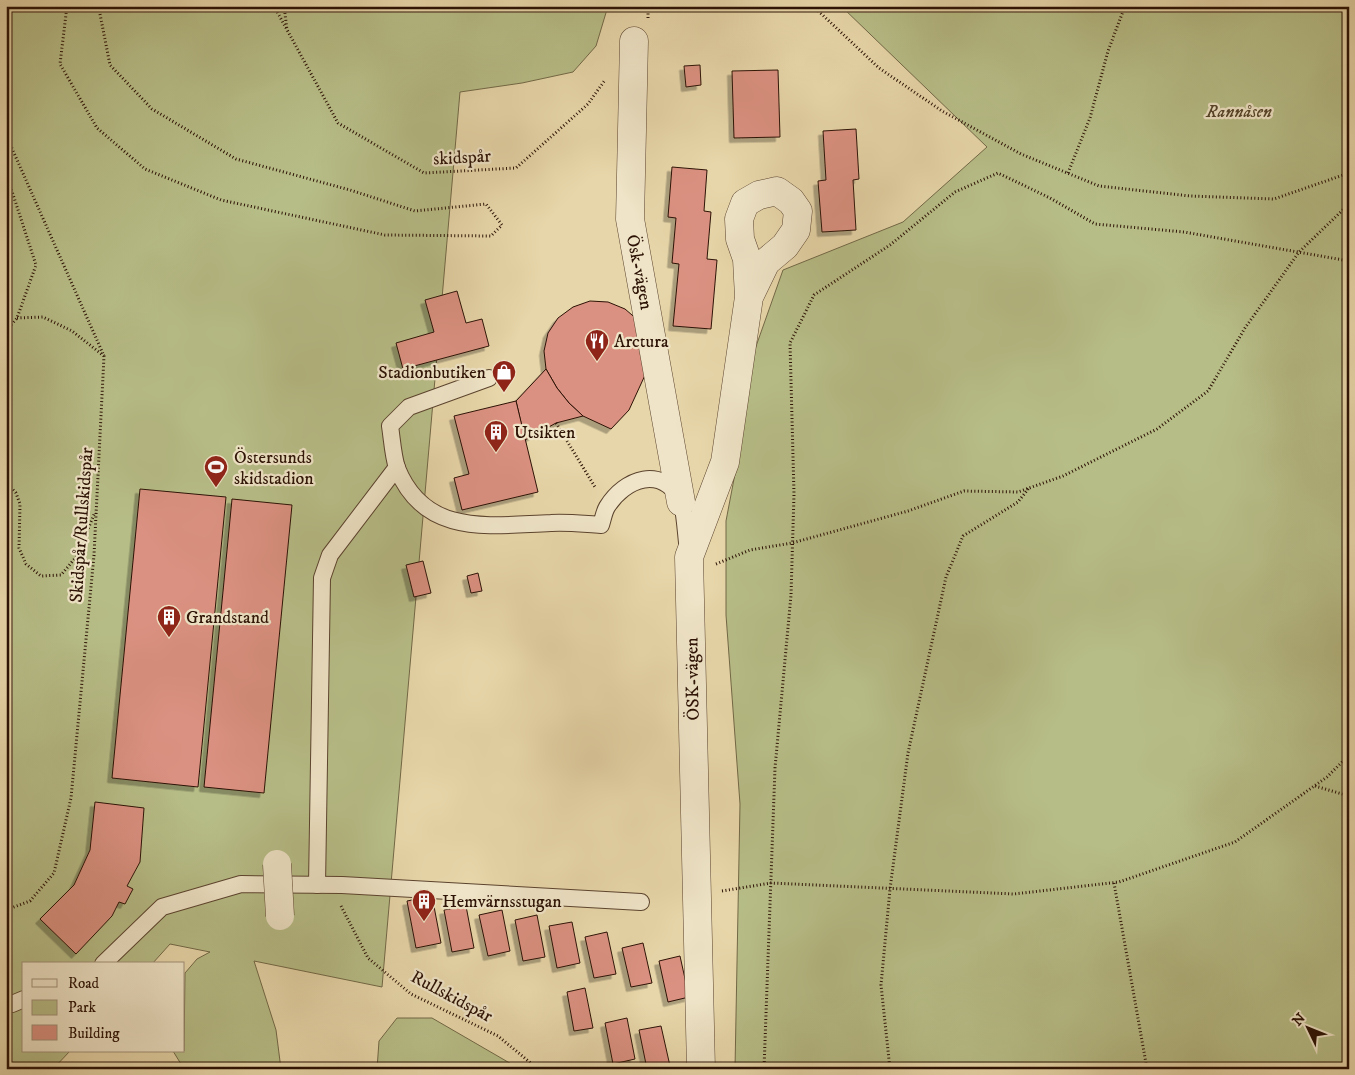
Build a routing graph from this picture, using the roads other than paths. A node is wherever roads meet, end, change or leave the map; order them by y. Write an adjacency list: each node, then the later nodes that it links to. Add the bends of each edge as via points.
1 (634, 40): 5 (street, Ösk-vägen, via 630,219)
2 (749, 297): 6 (street, ÖSK-vägen, via 725,462)
3 (489, 378): 4 (lane, via 410,407 390,426)
4 (397, 467): 5 (lane, via 412,494 434,514 457,523 601,525 607,507 622,491 637,480 655,478 669,485); 8 (lane, via 330,555 322,578)
5 (681, 502): 6 (lane)
6 (689, 567): 14 (street, ÖSK-vägen)
7 (277, 864): 10 (street, bridge)
8 (318, 885): 9 (lane); 11 (lane, via 241,884 162,907)
9 (641, 902)
10 (280, 916)
11 (105, 962)
12 (22, 1000): 13 (lane)
13 (6, 1003)
14 (701, 1069)

